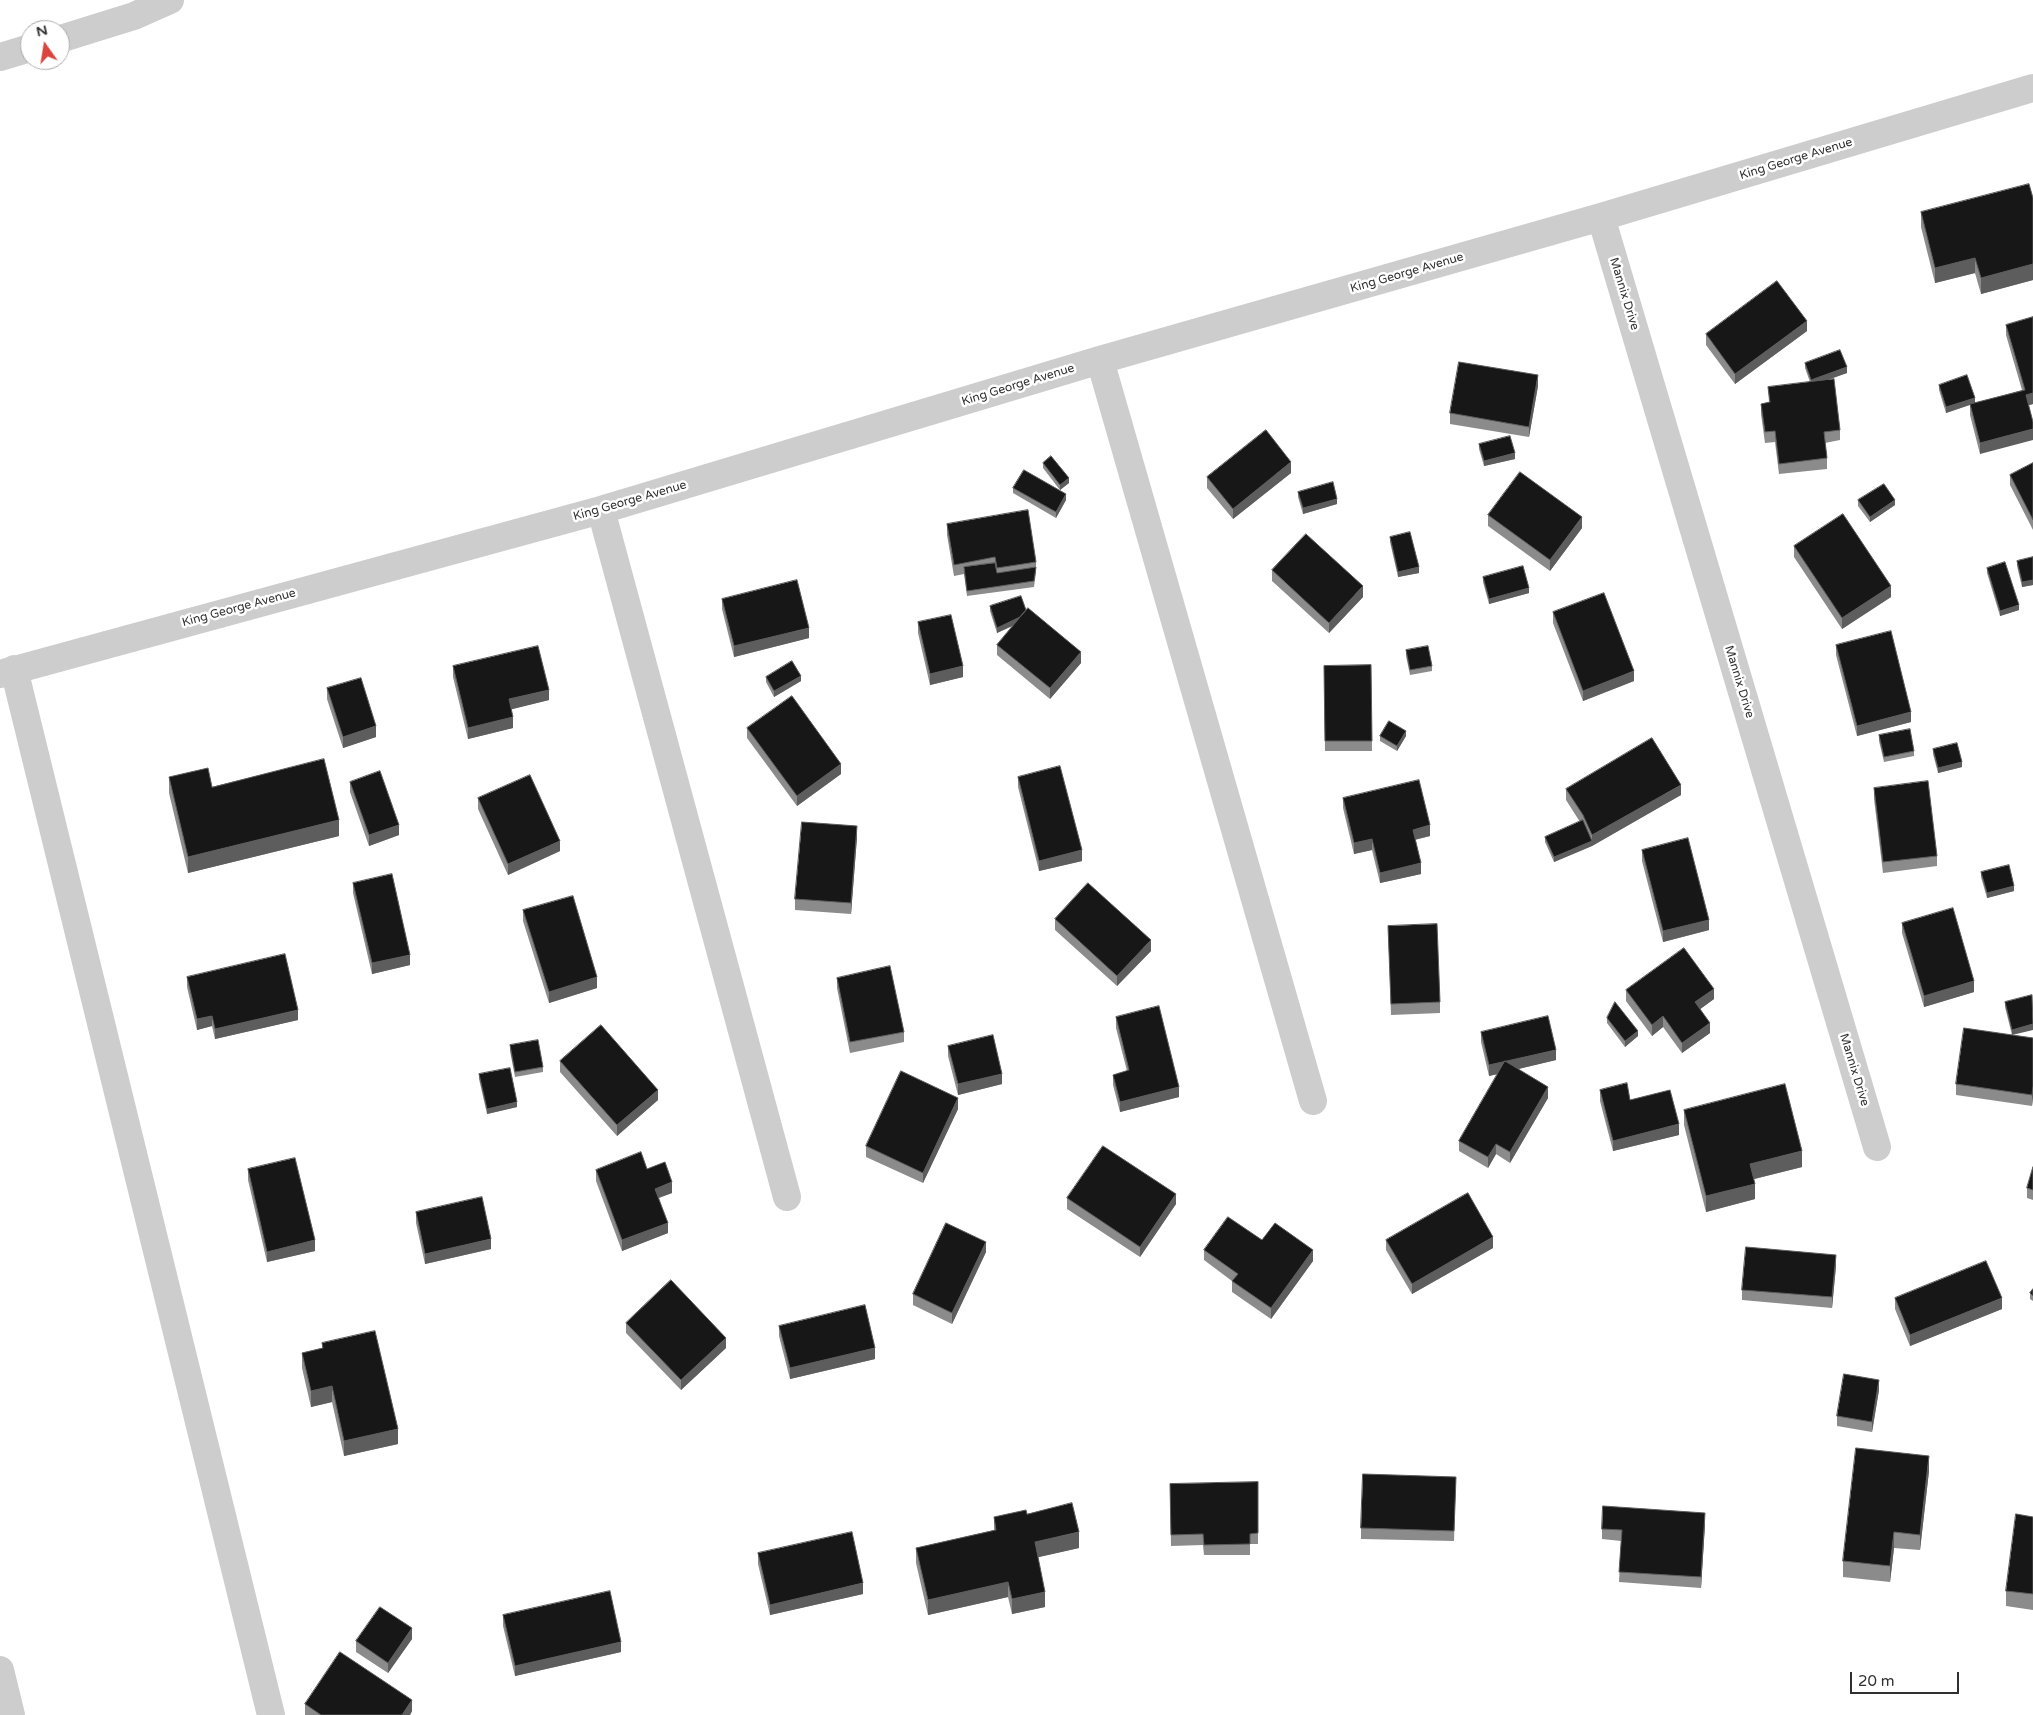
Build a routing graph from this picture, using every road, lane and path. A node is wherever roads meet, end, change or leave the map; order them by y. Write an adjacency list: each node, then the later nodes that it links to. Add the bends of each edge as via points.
1 (170, 0): 2 (street, via 134,16)
2 (70, 36)
3 (20, 51): 4 (street)
4 (0, 57)
5 (2033, 88): 6 (street, King George Avenue)
6 (1601, 217): 7 (street, King George Avenue); 11 (street, Mannix Drive)
7 (1100, 360): 8 (street, King George Avenue); 10 (street)
8 (601, 510): 9 (street, King George Avenue); 12 (street)
9 (7, 672): 15 (street)
10 (1313, 1101)
11 (1877, 1147)
12 (787, 1197)
13 (0, 1670): 14 (street)
14 (11, 1715)
15 (271, 1715)

